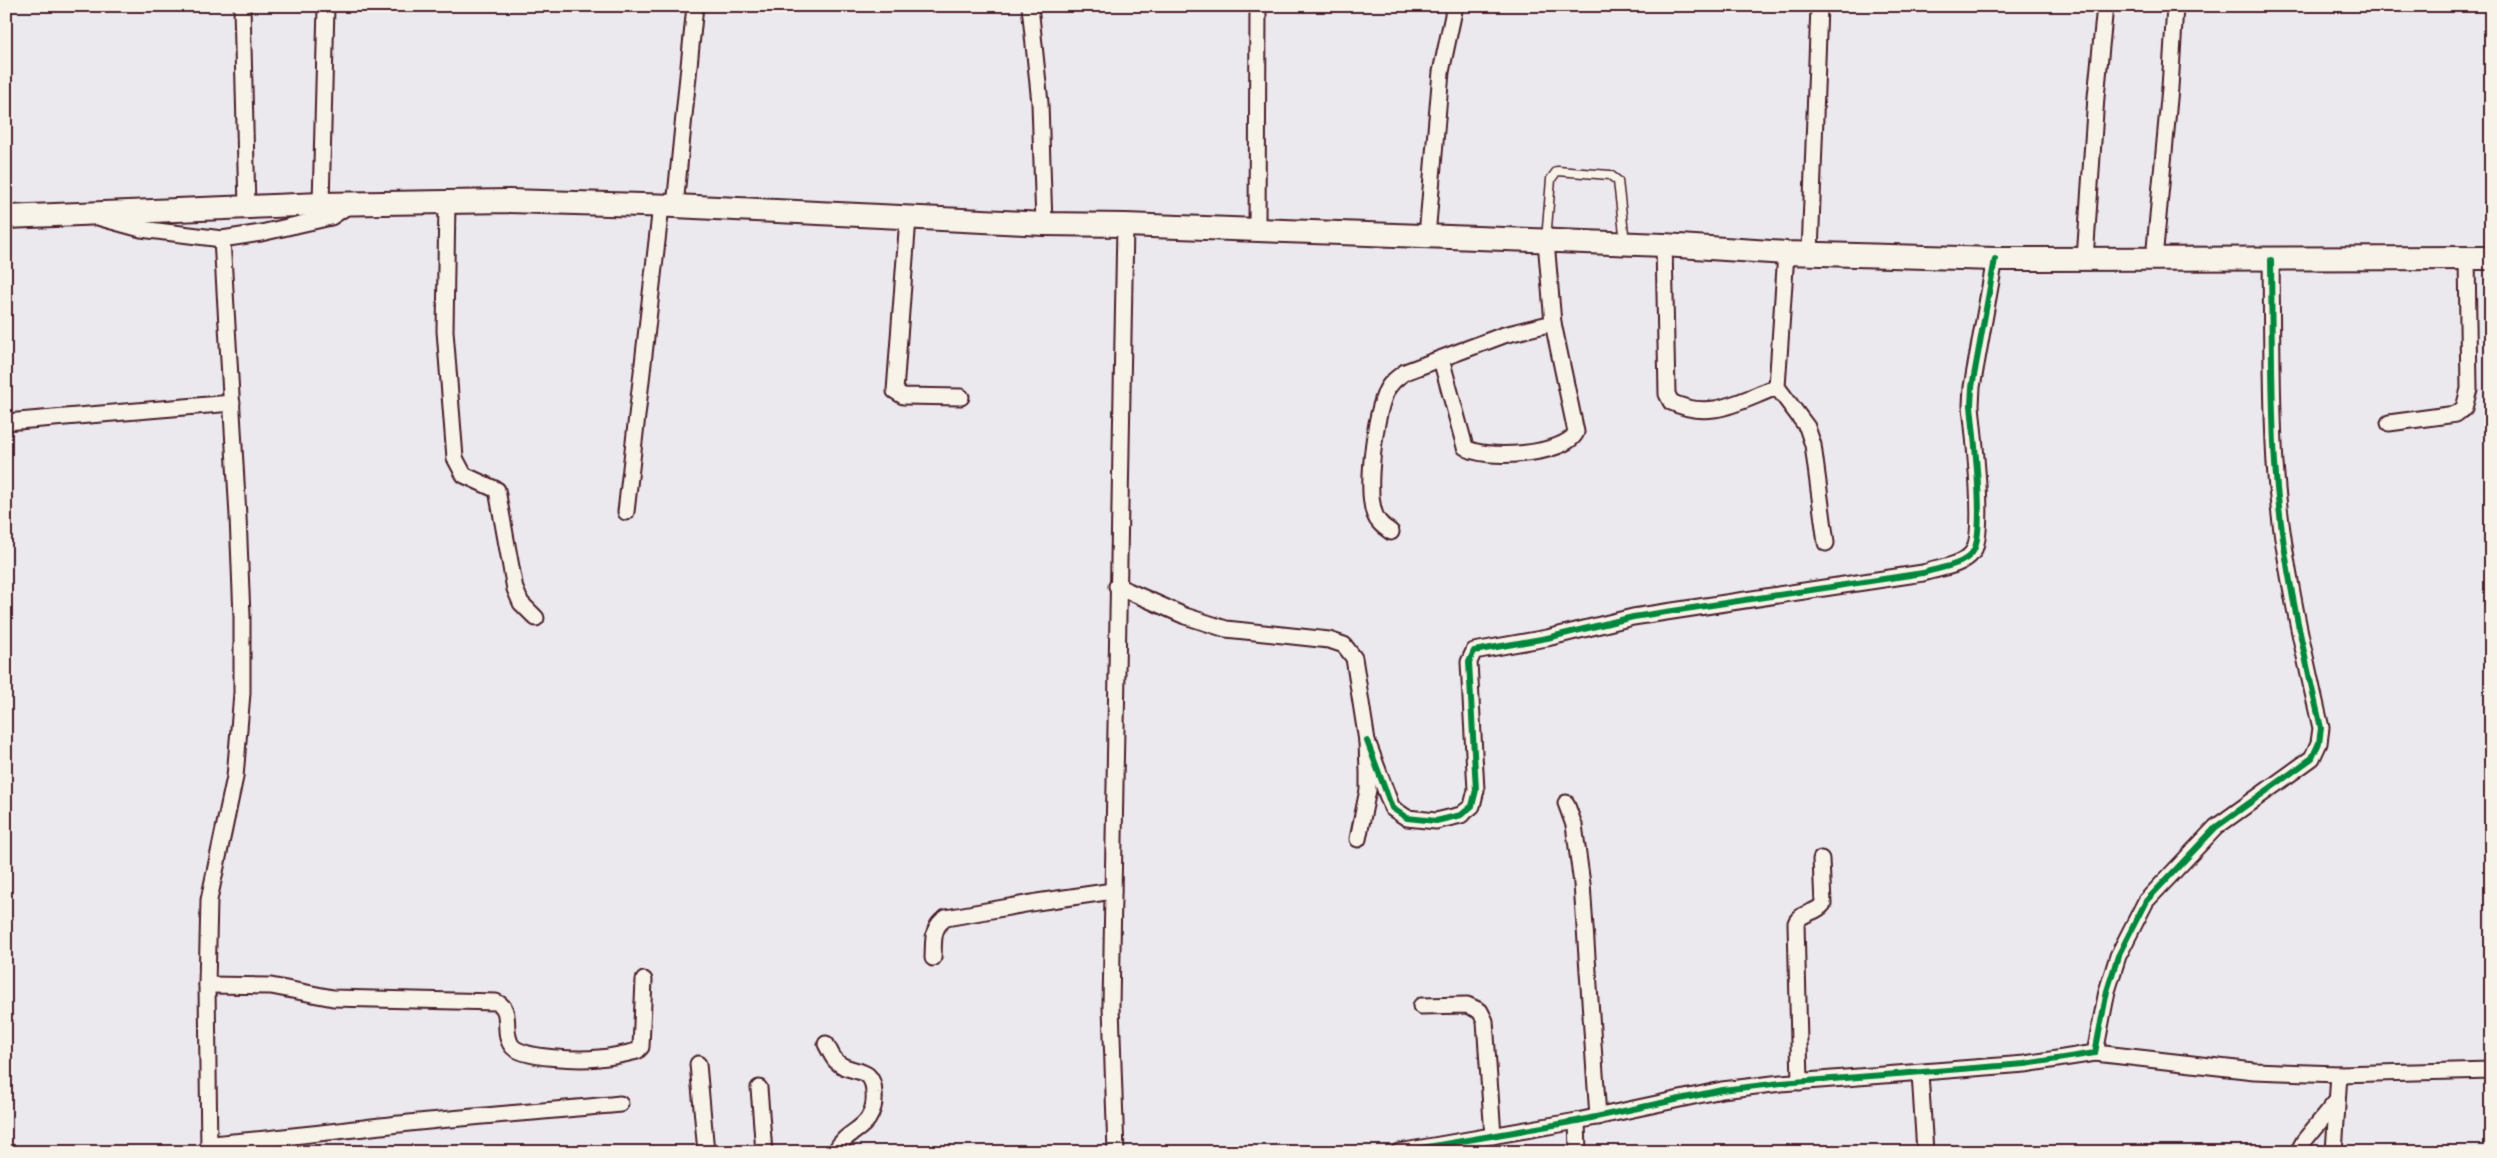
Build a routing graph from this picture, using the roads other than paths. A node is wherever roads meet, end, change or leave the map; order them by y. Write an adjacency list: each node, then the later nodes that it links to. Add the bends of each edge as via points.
1 (242, 6): 14 (street)
2 (326, 6): 12 (street)
3 (695, 6): 13 (street)
4 (1030, 6): 18 (street, via 1040,103)
5 (1258, 6): 20 (street)
6 (1455, 6): 21 (street, via 1441,72)
7 (1819, 6): 27 (street)
8 (2105, 6): 31 (street)
9 (2175, 6): 32 (street)
10 (447, 202): 11 (main road); 13 (main road); 45 (street, via 446,331 455,458 464,475 497,490 515,589 521,603)
11 (352, 203): 12 (main road); 22 (street, via 331,217)
12 (321, 204): 14 (main road)
13 (668, 206): 17 (main road); 41 (street)
14 (246, 208): 15 (main road)
15 (87, 214): 16 (main road); 22 (street, via 141,229)
16 (6, 217)
17 (908, 218): 18 (main road); 37 (street, via 895,391 903,396)
18 (1044, 224): 19 (main road)
19 (1124, 225): 20 (main road); 44 (street)
20 (1257, 230): 21 (main road)
21 (1427, 236): 23 (main road)
22 (222, 238): 38 (street)
23 (1546, 240): 24 (main road); 24 (lane, via 1551,179 1557,171 1610,175 1618,181); 34 (street)
24 (1625, 244): 25 (main road)
25 (1664, 246): 26 (main road); 36 (street, via 1667,394 1671,402 1707,411)
26 (1786, 253): 27 (main road); 36 (street)
27 (1810, 254): 30 (main road)
28 (2467, 258): 29 (main road); 33 (main road); 40 (street, via 2469,389 2464,408 2456,414)
29 (2491, 258)
30 (1995, 259): 31 (main road); 46 (street, via 1971,405 1980,518 1977,543 1964,560 1923,573 1633,617 1547,638 1474,651 1469,662 1476,790 1472,806 1462,815 1436,821 1407,818 1392,808)
31 (2085, 259): 32 (main road)
32 (2154, 260): 33 (main road)
33 (2271, 260): 56 (street, via 2275,463 2279,504 2299,632 2321,728 2319,743 2312,758 2216,827 2146,901 2118,956 2107,991)
34 (1553, 323): 35 (street, via 1504,335); 35 (street, via 1576,432 1570,441 1534,453 1475,453 1465,447)
35 (1441, 359): 42 (street, via 1392,381 1382,403 1374,432 1371,501 1379,523)
36 (1778, 387): 43 (street, via 1808,427)
37 (962, 397)
38 (232, 403): 39 (street); 53 (street, via 242,617 242,692 235,777 209,900)
39 (6, 422)
40 (2389, 423)
41 (626, 512)
42 (1391, 532)
43 (1826, 543)
44 (1118, 586): 46 (street, via 1185,616 1226,629 1329,640 1344,646 1354,658); 50 (street)
45 (536, 618)
46 (1367, 741): 48 (street, via 1368,790)
47 (1566, 803): 65 (street, via 1576,837 1582,884)
48 (1358, 839)
49 (1821, 859): 61 (street, via 1823,904 1798,918 1796,923)
50 (1113, 891): 51 (street, via 946,918 934,933); 72 (street)
51 (933, 958)
52 (644, 980): 53 (street, via 642,1047 637,1052 597,1058 523,1053 512,1046 507,1034 506,1011 502,1004 496,1002 333,998 272,986)
53 (207, 985): 68 (street)
54 (1420, 1006): 67 (street, via 1468,1005 1480,1011 1485,1021)
55 (826, 1044): 71 (street, via 835,1060 864,1072 874,1083 874,1102 867,1121 843,1139)
56 (2095, 1053): 59 (street, via 2025,1064); 60 (street, via 2254,1071)
57 (698, 1064): 69 (street)
58 (2491, 1070): 60 (street)
59 (1920, 1073): 61 (street); 75 (street)
60 (2339, 1074): 63 (street)
61 (1800, 1082): 65 (street, via 1722,1090)
62 (759, 1088): 70 (street)
63 (2335, 1103): 76 (street); 77 (street)
64 (620, 1104): 68 (street, via 411,1123)
65 (1598, 1117): 66 (street)
66 (1577, 1121): 67 (street); 74 (street)
67 (1493, 1136): 73 (street)
68 (209, 1148)
69 (706, 1152)
70 (764, 1152)
71 (835, 1152)
72 (1116, 1152)
73 (1399, 1152)
74 (1578, 1152)
75 (1925, 1152)
76 (2298, 1152)
77 (2334, 1152)

